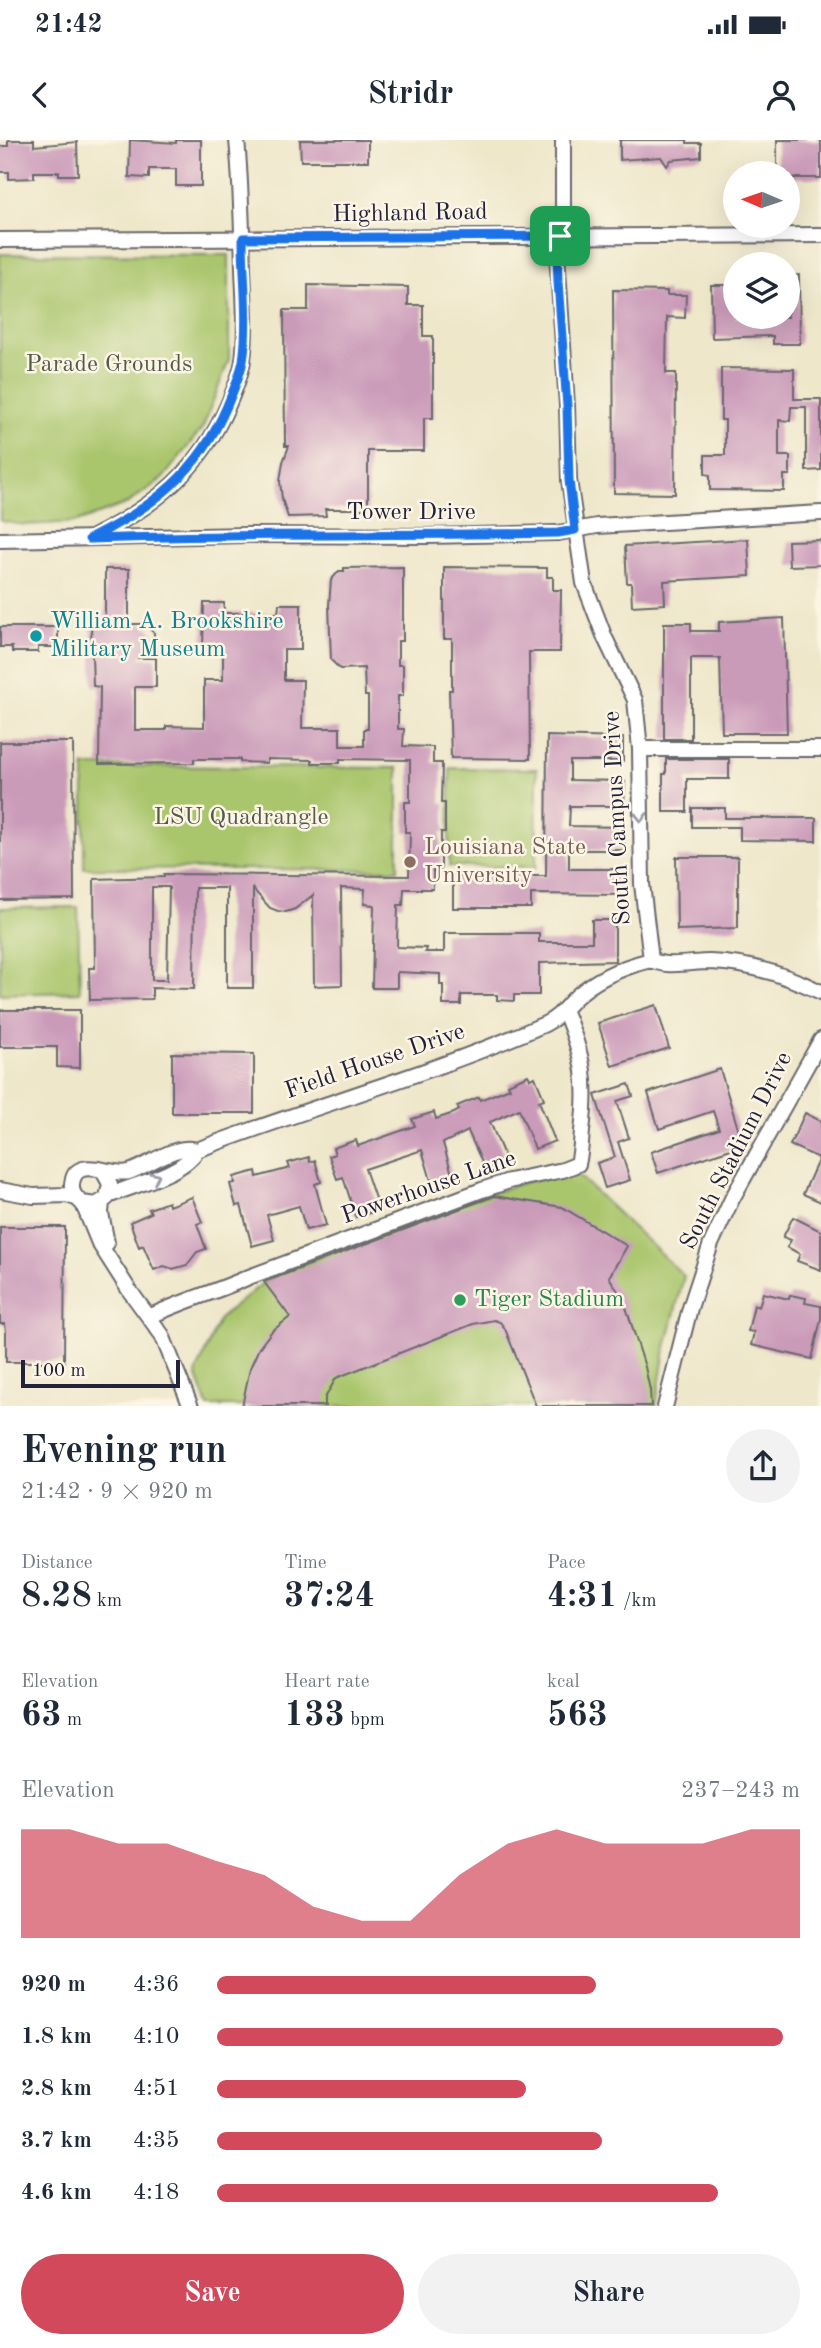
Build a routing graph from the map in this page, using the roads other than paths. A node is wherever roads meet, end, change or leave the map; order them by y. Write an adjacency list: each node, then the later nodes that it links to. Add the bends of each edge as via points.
1 (237, 140): 5 (street)
2 (563, 140): 4 (street, South Campus Drive)
3 (821, 235): 4 (street, Highland Road)
4 (560, 236): 5 (street, Highland Road); 8 (street, South Campus Drive, via 558,282)
5 (243, 238): 6 (street, Highland Road); 9 (street, via 242,364 216,431 198,458 158,498)
6 (0, 240)
7 (821, 513): 8 (street, Tower Drive)
8 (575, 530): 9 (street, Tower Drive, via 442,536); 11 (street, South Campus Drive, via 584,583 635,700)
9 (89, 539): 10 (street, Tower Drive)
10 (0, 540)
11 (640, 749): 12 (street); 13 (street, South Campus Drive, one-way to 13, via 642,884)
12 (821, 749)
13 (650, 960): 14 (street, via 752,967); 15 (street, Field House Drive, via 609,973 574,999)
14 (821, 992)
15 (565, 1012): 17 (street, Field House Drive, via 448,1062); 24 (street, Powerhouse Lane, via 585,1070 583,1146 578,1164 482,1190)
16 (821, 1040): 26 (street, South Stadium Drive, via 711,1244 692,1297)
17 (197, 1150): 18 (street, Field House Drive, via 189,1147 127,1172); 21 (street, Field House Drive, one-way to 17, via 151,1180 192,1158)
18 (103, 1171): 19 (street, via 87,1168); 21 (street, via 111,1188)
19 (75, 1177): 20 (street, via 57,1185); 22 (street, via 72,1185)
20 (6, 1191): 22 (street, via 66,1195)
21 (105, 1199): 22 (street, via 92,1206); 23 (street, via 101,1213)
22 (80, 1201): 23 (street)
23 (108, 1255): 24 (street)
24 (149, 1317): 25 (street, via 162,1335)
25 (191, 1406)
26 (665, 1406)

